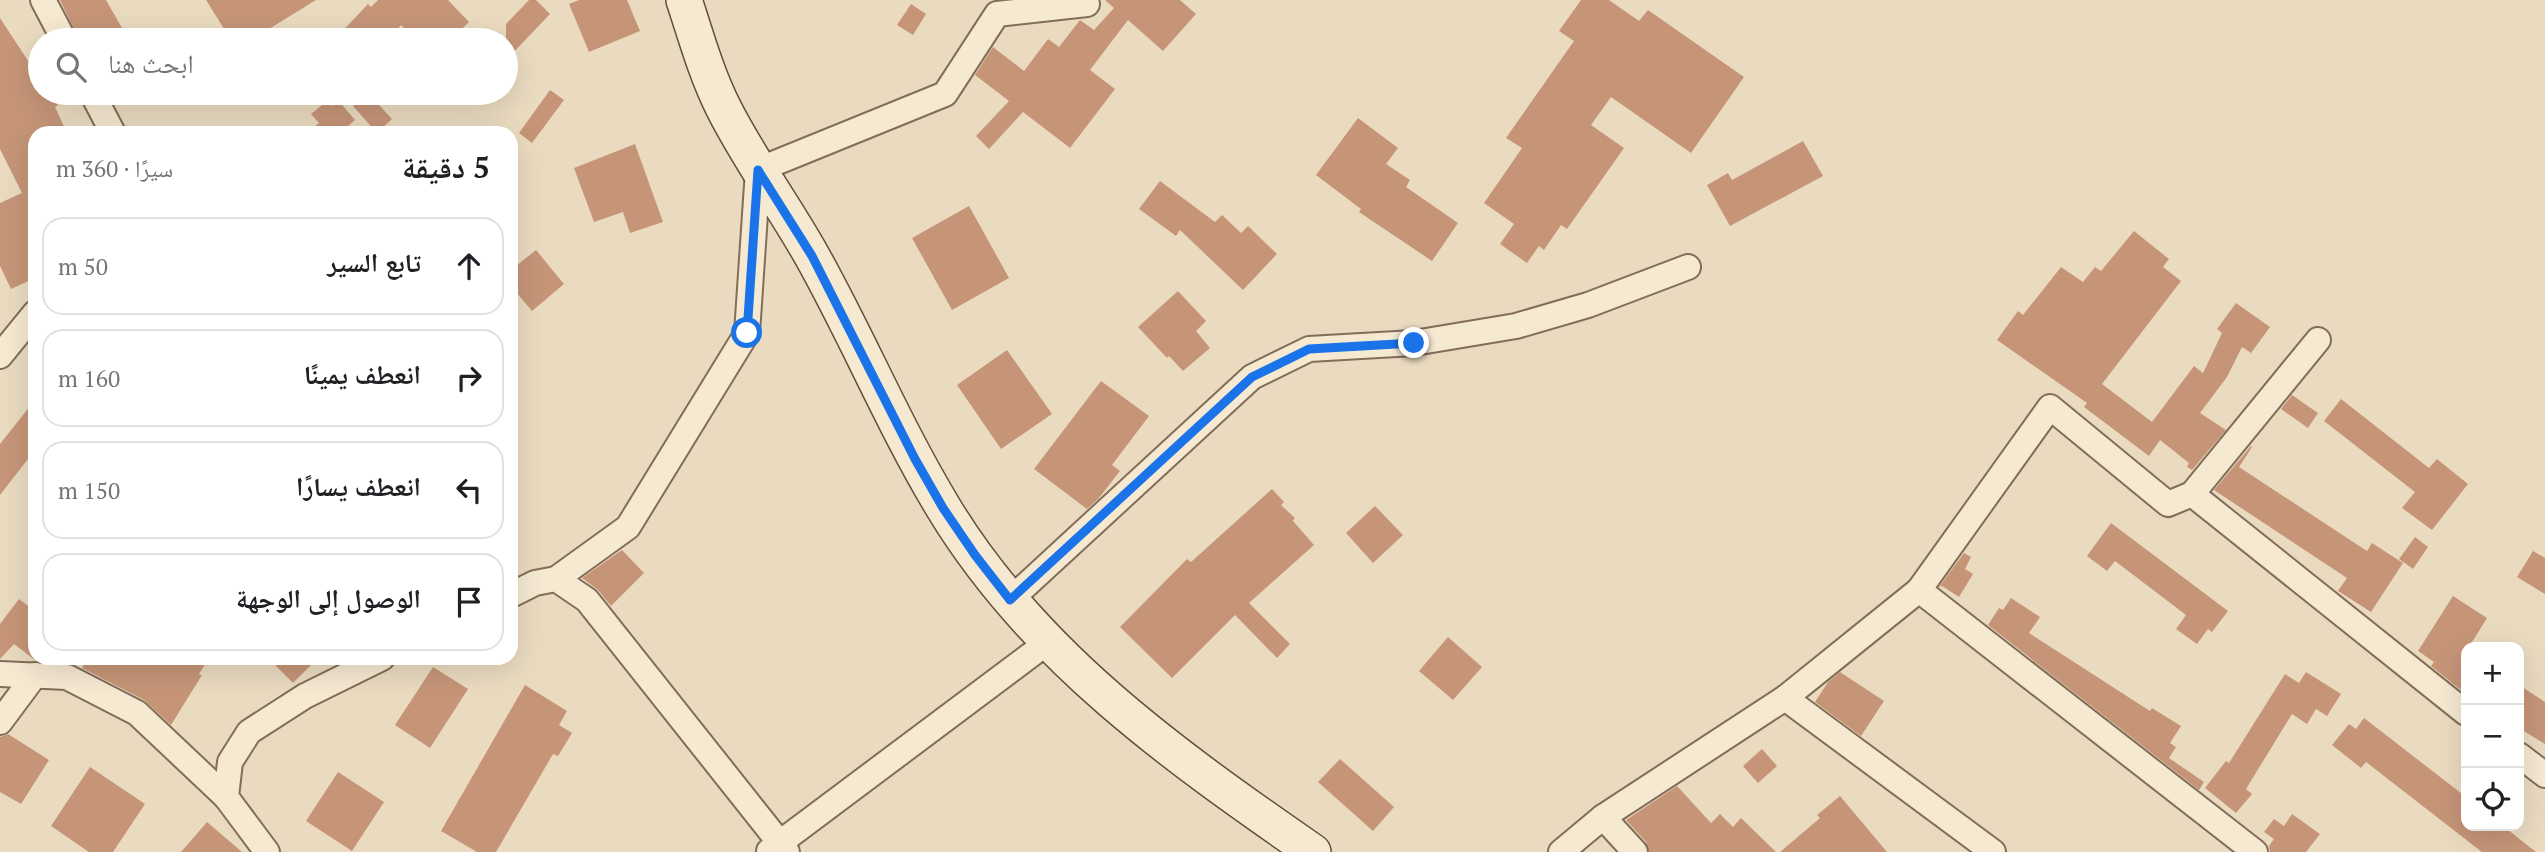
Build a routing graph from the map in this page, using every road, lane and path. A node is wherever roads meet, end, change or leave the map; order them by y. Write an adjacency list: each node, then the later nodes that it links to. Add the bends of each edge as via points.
1 (43, 0): 4 (street)
2 (684, 0): 7 (street, via 718,96)
3 (1087, 4): 7 (street, via 997,14 945,94)
4 (58, 28)
5 (98, 105): 6 (street)
6 (109, 126)
7 (758, 170): 13 (street, via 747,333 628,527); 16 (street, via 812,256 943,508)
8 (1688, 267): 16 (street, via 1516,326 1414,343 1309,349 1252,377)
9 (28, 322): 11 (street)
10 (2318, 340): 12 (street)
11 (0, 356)
12 (2192, 494): 14 (street, via 2168,504 2050,407); 22 (street)
13 (556, 579): 15 (street); 29 (street, via 587,600)
14 (1919, 590): 21 (street); 34 (street)
15 (518, 592)
16 (1010, 600): 17 (street)
17 (1048, 642): 29 (street); 31 (street, via 1168,750)
18 (369, 665): 26 (street, via 305,696 249,732 230,762)
19 (0, 674): 20 (street)
20 (35, 675): 23 (street); 26 (street, via 67,677 137,713)
21 (1785, 698): 27 (street); 28 (street)
22 (2461, 709)
23 (0, 722)
24 (2524, 759): 25 (street)
25 (2545, 775)
26 (226, 797): 30 (street)
27 (1603, 817): 32 (street); 33 (street)
28 (1978, 848)
29 (779, 849)
30 (267, 852)
31 (1313, 852)
32 (1561, 852)
33 (1634, 852)
34 (2255, 852)

